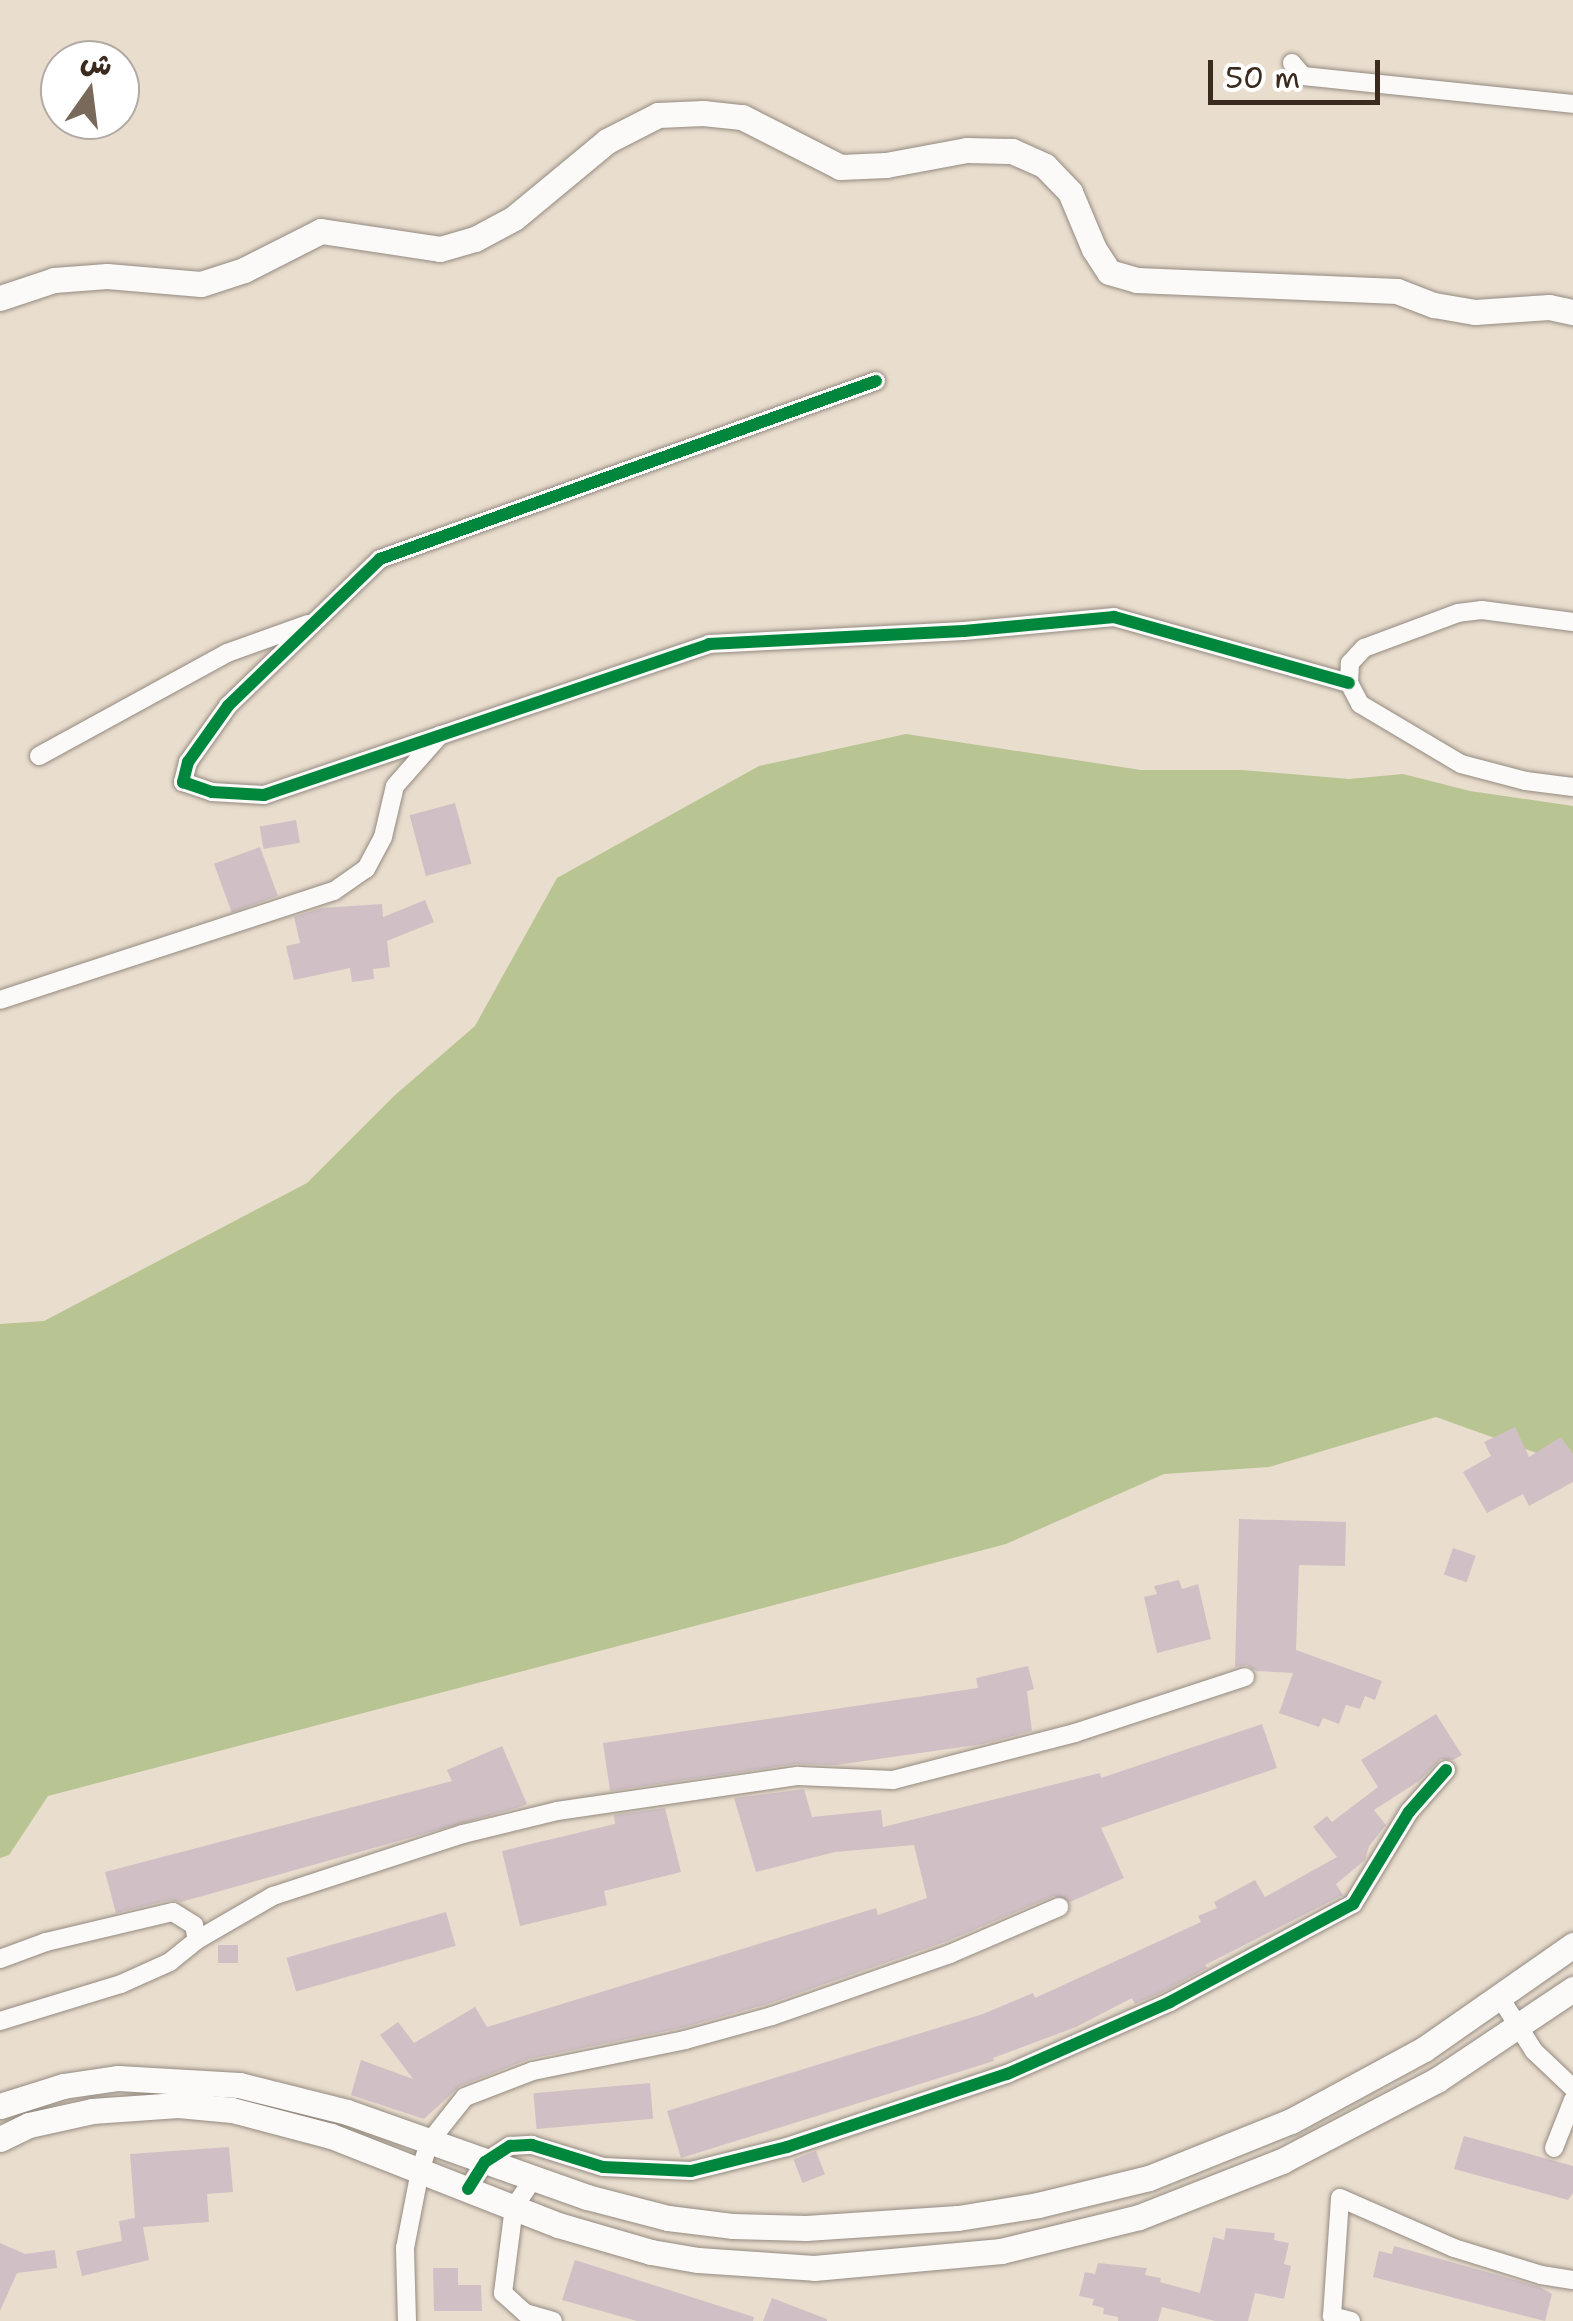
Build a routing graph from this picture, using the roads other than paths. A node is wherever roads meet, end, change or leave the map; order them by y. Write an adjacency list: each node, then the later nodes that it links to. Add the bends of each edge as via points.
1 (1292, 63): 2 (street, via 1303,76)
2 (1573, 104)
3 (0, 298): 4 (main road, via 54,280 107,276 201,284 321,231 440,249 514,218 607,141 658,115 703,112 742,117 840,167 967,150 1012,151 1045,166 1070,192 1109,272 1137,280 1380,290 1475,312)
4 (1573, 312)
5 (876, 381): 6 (street, via 380,559)
6 (318, 620): 9 (street, via 228,706 188,762 183,782 212,792 264,795); 10 (street, via 227,653)
7 (1573, 622): 8 (street, via 1458,613 1364,648 1350,663)
8 (1349, 683): 9 (street, via 1114,616 964,632 709,644); 11 (street, via 1360,704 1461,764 1526,782)
9 (440, 735): 12 (street, via 396,786 366,869 334,891)
10 (39, 756)
11 (1573, 786)
12 (0, 1000)
13 (1245, 1677): 16 (street, via 1075,1734 893,1780 798,1776 557,1811 273,1896)
14 (1446, 1770): 29 (street, via 1409,1812 1353,1904 1170,2002 1006,2074 787,2147 691,2171 603,2167 532,2145 510,2146)
15 (1060, 1907): 27 (street, via 950,1954 772,2016 533,2072 465,2098)
16 (196, 1940): 18 (street, via 194,1925 173,1912); 21 (street, via 170,1962 121,1984)
17 (1573, 1946): 20 (main road)
18 (0, 1959)
19 (1573, 1989): 22 (main road)
20 (1501, 1998): 22 (street); 31 (main road, via 1290,2121 1149,2178 1038,2206 882,2224 732,2226 668,2218)
21 (0, 2021)
22 (1519, 2028): 23 (street, via 1548,2069); 33 (main road, via 1371,2117 1282,2161 1139,2217 1001,2251 814,2268 698,2260 614,2243)
23 (1573, 2088)
24 (1573, 2100): 28 (street)
25 (0, 2106): 27 (main road, via 63,2086 184,2079 294,2096)
26 (0, 2140): 30 (main road, via 59,2116 178,2106 283,2121)
27 (430, 2141): 29 (main road); 30 (street)
28 (1554, 2148)
29 (485, 2162): 31 (main road); 32 (street)
30 (420, 2170): 32 (main road); 35 (street, via 405,2248)
31 (533, 2178): 33 (street)
32 (468, 2189): 33 (main road)
33 (514, 2208): 36 (street, via 503,2293 524,2313)
34 (1573, 2280): 37 (street, via 1454,2248 1340,2198 1332,2316)
35 (406, 2321)
36 (553, 2321)
37 (1351, 2321)

